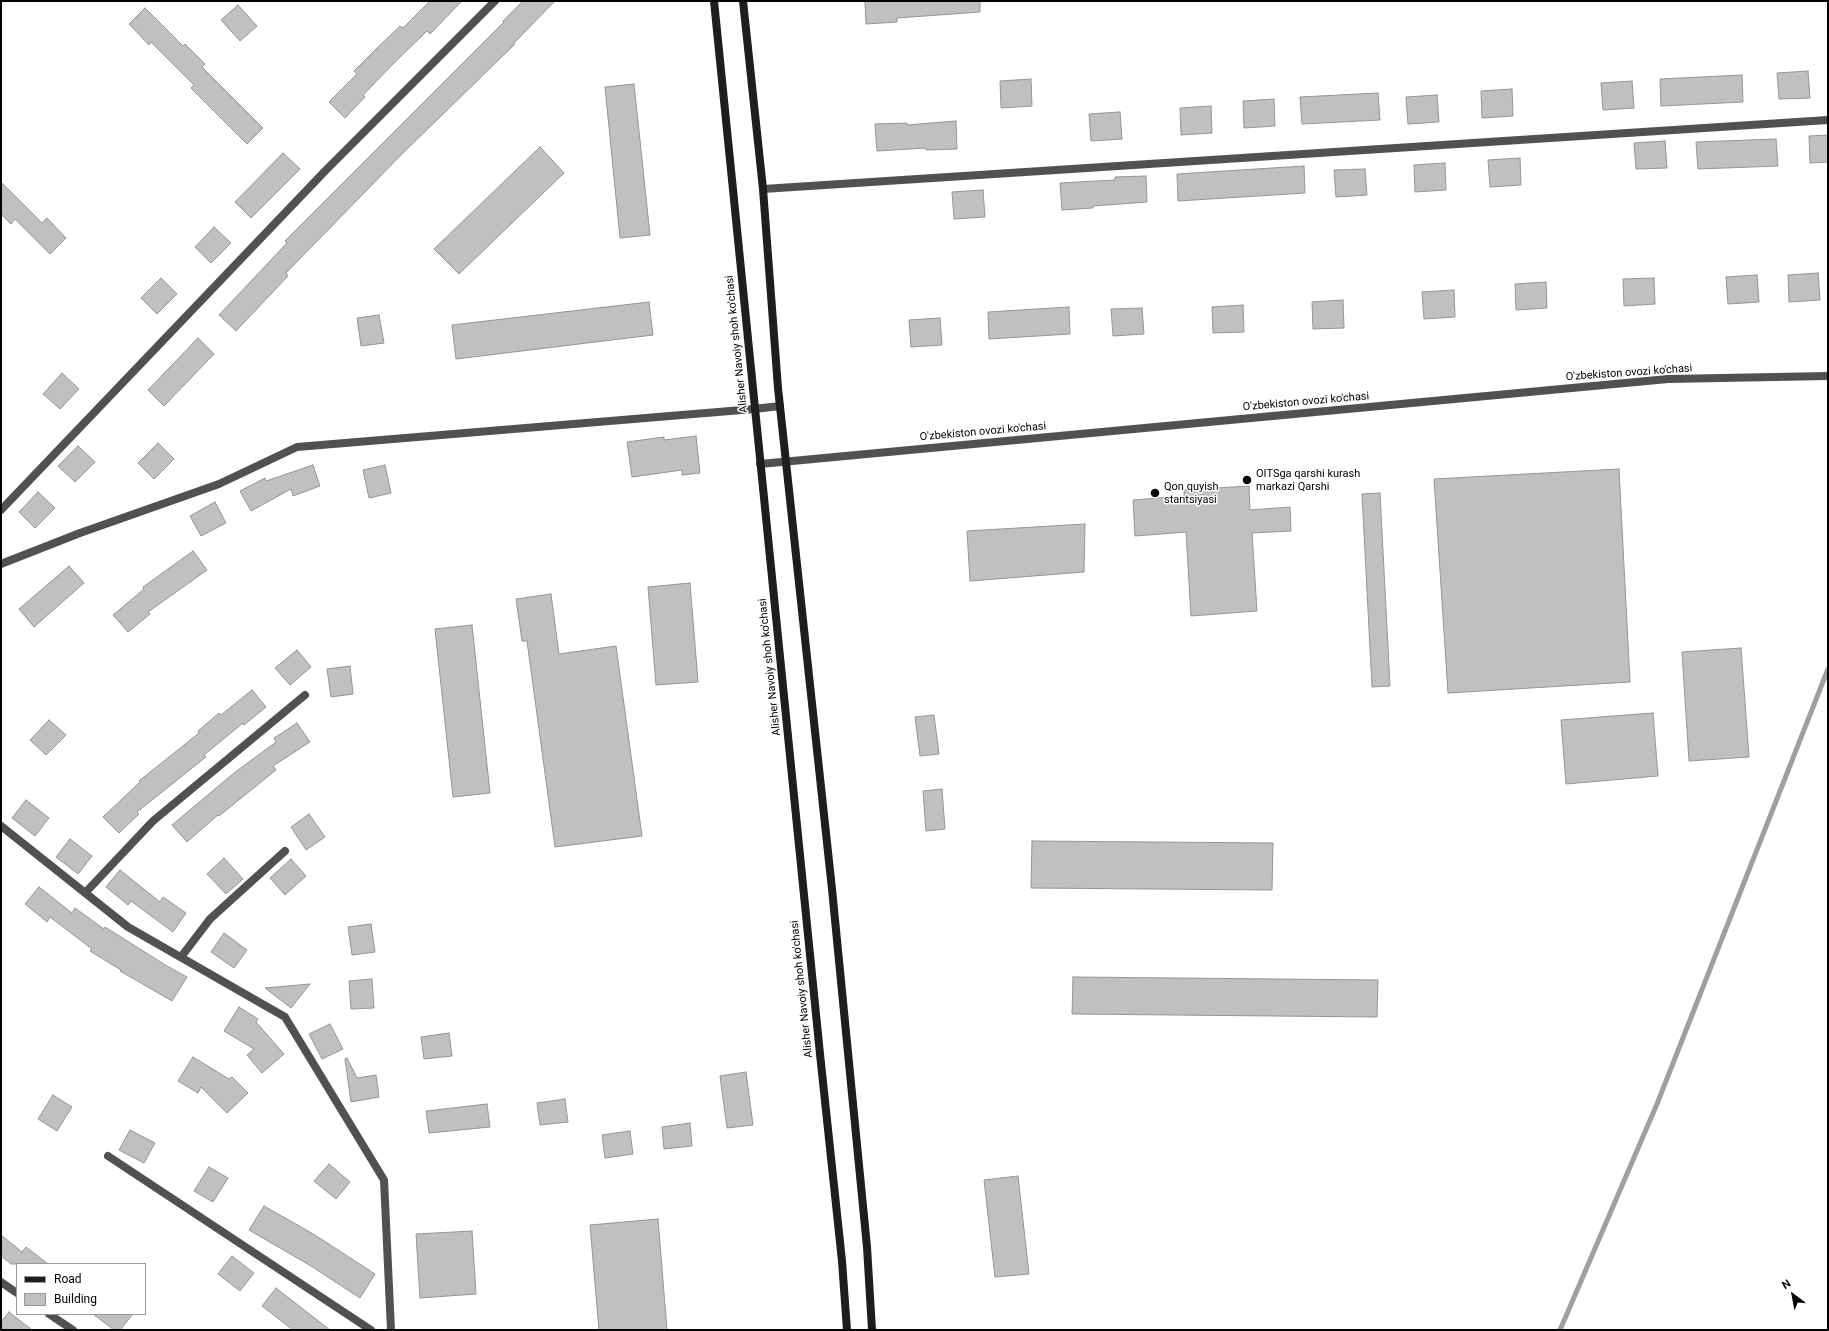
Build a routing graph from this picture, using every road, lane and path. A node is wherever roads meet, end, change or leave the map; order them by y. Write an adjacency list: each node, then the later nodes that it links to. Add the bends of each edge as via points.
1 (495, 1): 11 (street, via 326,170)
2 (714, 1): 8 (main road, Alisher Navoiy shoh ko'chasi)
3 (743, 1): 5 (main road)
4 (1828, 120): 5 (street)
5 (763, 189): 7 (main road)
6 (1828, 376): 9 (street, O'zbekiston ovozi ko'chasi, via 1668,379)
7 (780, 406): 8 (street); 9 (main road)
8 (754, 409): 10 (main road, Alisher Navoiy shoh ko'chasi); 12 (street, via 297,447 219,484)
9 (786, 462): 10 (street, O'zbekiston ovozi ko'chasi); 26 (main road, via 833,897 867,1247)
10 (760, 464): 25 (main road, Alisher Navoiy shoh ko'chasi)
11 (1, 510)
12 (1, 564)
13 (305, 695): 16 (street, via 153,821)
14 (1, 826): 16 (street)
15 (285, 851): 17 (street, via 210,919)
16 (85, 893): 17 (street, via 128,927)
17 (181, 957): 24 (street, via 285,1017 384,1180)
18 (108, 1156): 23 (street)
19 (1, 1282): 20 (street)
20 (16, 1291)
21 (50, 1315): 22 (street)
22 (73, 1330)
23 (371, 1330)
24 (391, 1330)
25 (847, 1330)
26 (872, 1330)

